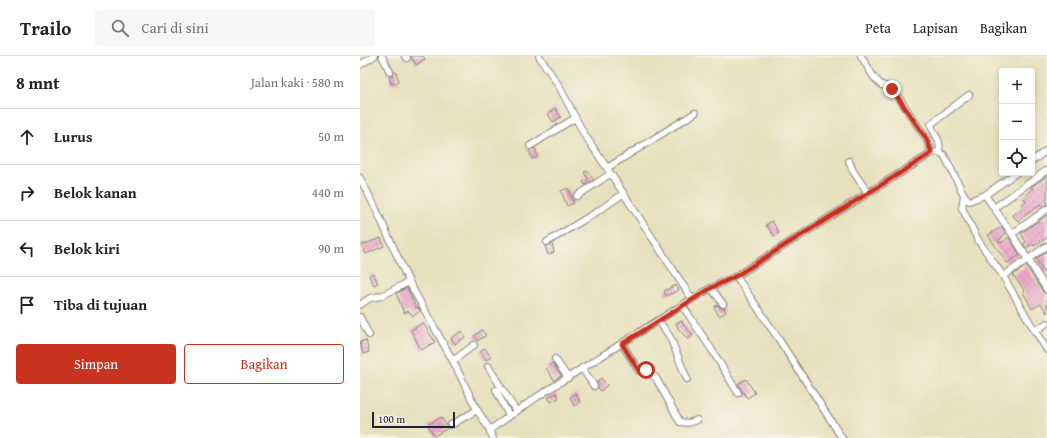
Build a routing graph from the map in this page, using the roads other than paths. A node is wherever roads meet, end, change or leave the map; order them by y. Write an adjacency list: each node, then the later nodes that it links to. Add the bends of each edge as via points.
1 (382, 56): 6 (street)
2 (539, 56): 9 (street, via 559,86)
3 (861, 56): 13 (street, via 881,85 890,87 899,98 926,138)
4 (372, 57): 5 (street)
5 (360, 65)
6 (390, 72)
7 (969, 95): 12 (street, via 931,124 940,141)
8 (695, 113): 17 (street)
9 (574, 118): 10 (street); 17 (street)
10 (530, 146)
11 (1047, 150): 14 (street)
12 (939, 152): 13 (street); 24 (street, via 944,155)
13 (932, 153): 20 (street)
14 (1035, 159)
15 (849, 161): 20 (street)
16 (1047, 170): 25 (street)
17 (609, 171): 21 (street); 23 (street)
18 (1012, 176): 22 (street)
19 (360, 178): 33 (street)
20 (868, 193): 31 (street)
21 (623, 194): 28 (street); 36 (street)
22 (986, 195): 24 (street, via 969,201); 25 (street)
23 (577, 196)
24 (964, 196): 32 (street, via 962,208 978,240)
25 (994, 208): 27 (street)
26 (1047, 209): 27 (street)
27 (1012, 234): 30 (street)
28 (547, 242)
29 (1047, 246): 30 (street)
30 (1028, 259): 32 (street); 34 (street)
31 (736, 276): 35 (street); 64 (street)
32 (1003, 276): 43 (street)
33 (409, 282): 38 (street, via 381,296 370,298); 49 (street)
34 (1046, 287)
35 (711, 288): 36 (street); 37 (street)
36 (692, 299): 39 (street)
37 (723, 304)
38 (360, 305)
39 (682, 305): 41 (street); 56 (street)
40 (360, 317): 44 (street)
41 (659, 321): 45 (street); 53 (street, via 670,336)
42 (1047, 323): 43 (street)
43 (1036, 331): 47 (street)
44 (369, 335)
45 (622, 344): 51 (street); 60 (street, via 639,371 648,371 656,378 680,422)
46 (474, 345): 49 (street)
47 (1047, 350)
48 (555, 359): 52 (street)
49 (453, 361): 57 (street)
50 (488, 366): 58 (street)
51 (582, 368): 52 (street); 54 (street)
52 (568, 378): 58 (street)
53 (688, 379)
54 (594, 386)
55 (496, 390): 59 (street)
56 (738, 393)
57 (477, 410): 61 (street); 62 (street)
58 (516, 411): 59 (street)
59 (509, 416): 62 (street)
60 (696, 420)
61 (451, 424)
62 (490, 430): 63 (street)
63 (493, 438)
64 (842, 438)

